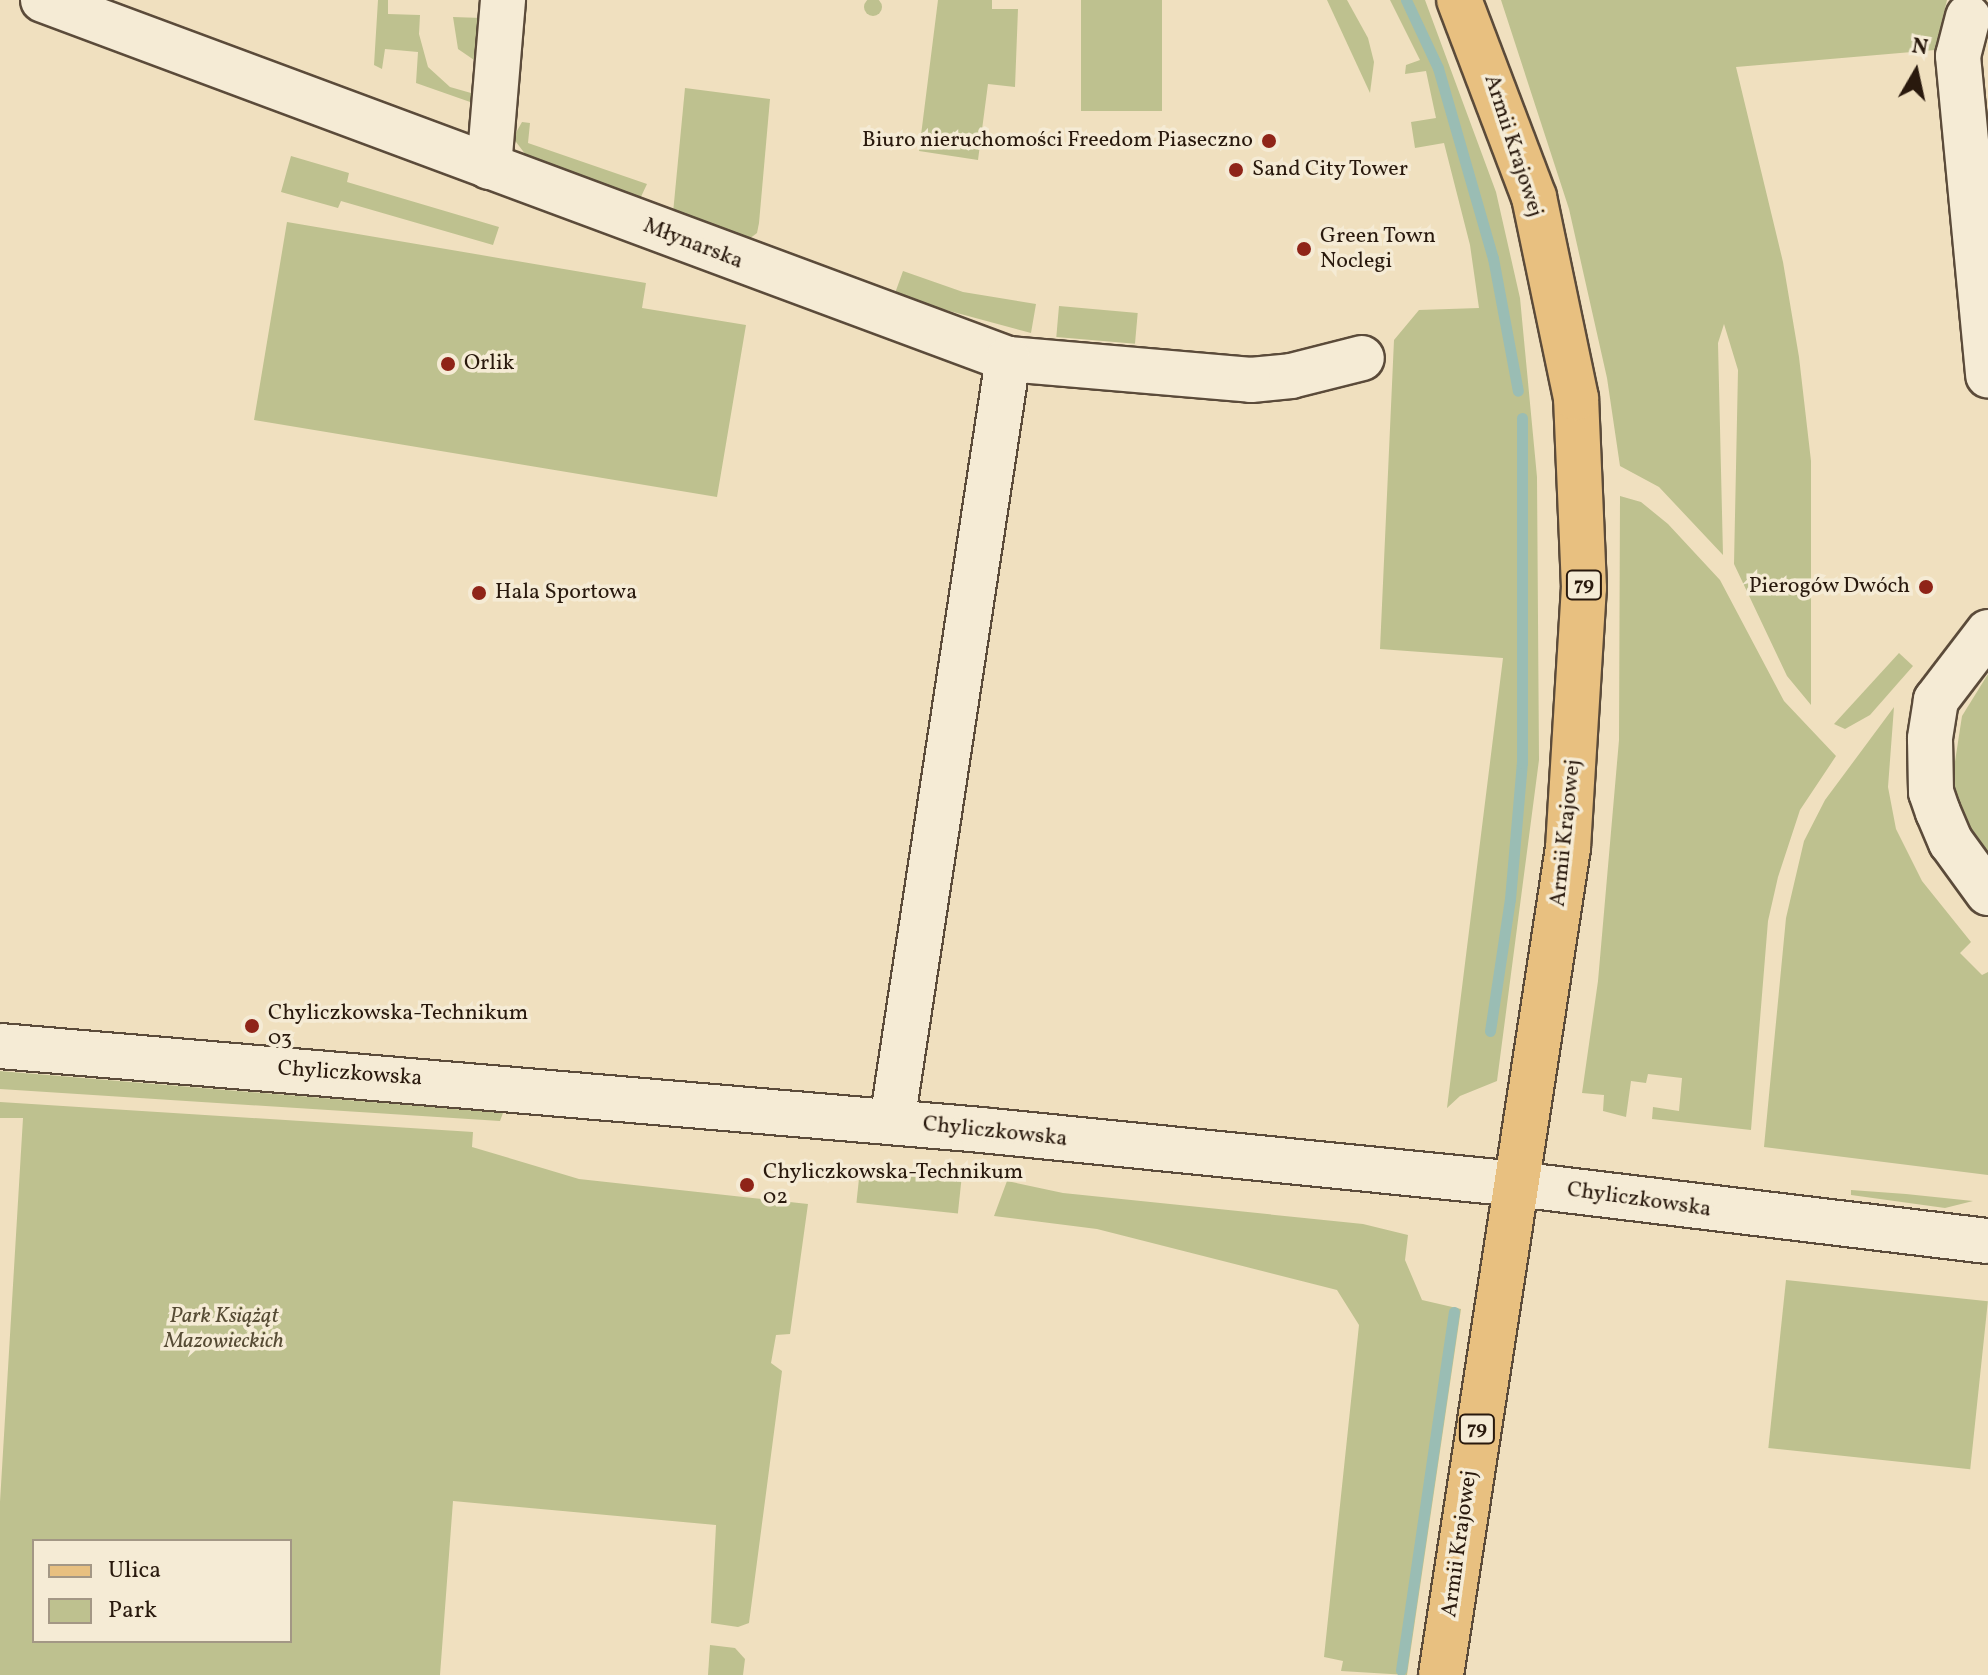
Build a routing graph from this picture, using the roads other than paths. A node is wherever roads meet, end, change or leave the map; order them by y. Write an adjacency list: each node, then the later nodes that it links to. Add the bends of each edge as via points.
1 (43, 0): 5 (street, Młynarska)
2 (503, 0): 5 (street)
3 (1459, 0): 13 (main road, Armii Krajowej / 79, via 1534,197 1577,425 1584,588 1568,848)
4 (1968, 17): 8 (street, via 1958,56)
5 (489, 167): 7 (street, Młynarska)
6 (1362, 358): 7 (street, Młynarska, via 1251,380)
7 (1008, 359): 12 (street)
8 (1988, 376)
9 (1988, 632): 10 (street, via 1936,700 1930,739 1931,792 1938,812 1951,842)
10 (1988, 893)
11 (0, 1046): 12 (street, Chyliczkowska)
12 (892, 1122): 13 (street, Chyliczkowska)
13 (1516, 1184): 15 (street, Chyliczkowska); 17 (main road, Armii Krajowej / 79)
14 (1988, 1217): 15 (street)
15 (1943, 1236): 16 (street, Chyliczkowska)
16 (1988, 1241)
17 (1441, 1675)

